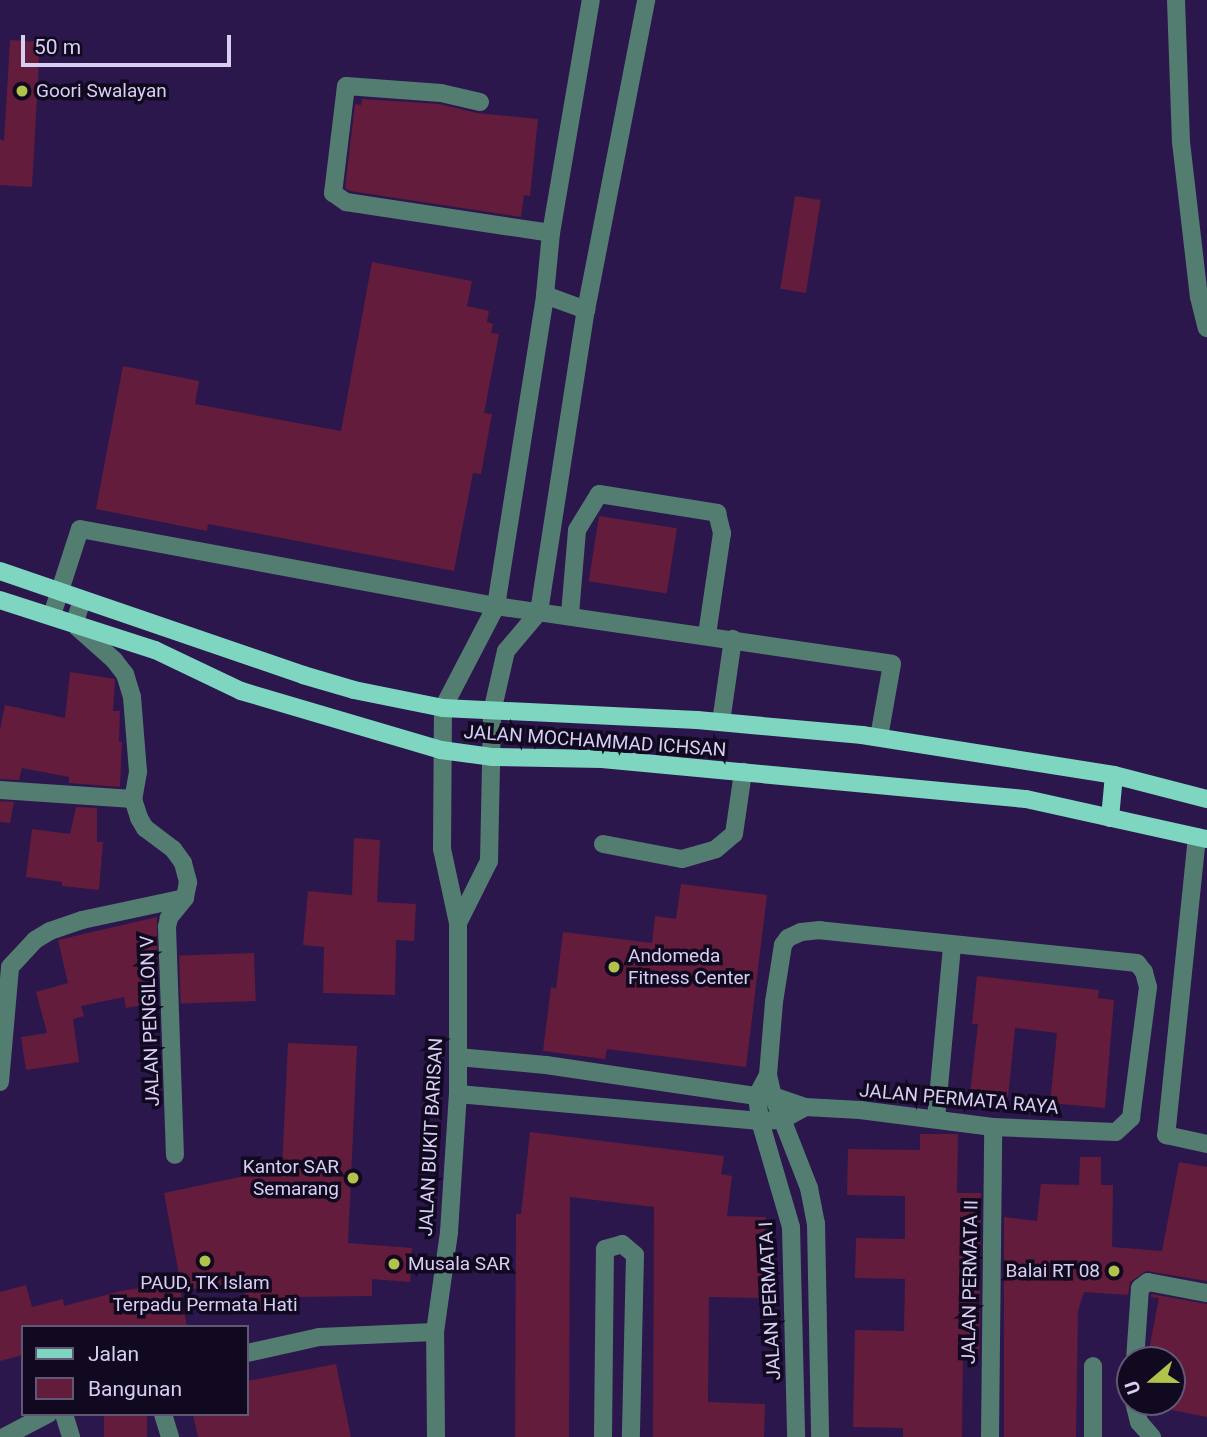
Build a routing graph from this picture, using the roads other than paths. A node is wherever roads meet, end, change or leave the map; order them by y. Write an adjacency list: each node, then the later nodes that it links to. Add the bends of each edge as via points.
1 (591, 0): 5 (street)
2 (646, 0): 7 (street)
3 (1176, 0): 8 (street, via 1181,142 1199,298)
4 (480, 102): 5 (street, via 441,93 346,86 332,193 346,202)
5 (551, 233): 6 (street)
6 (545, 295): 7 (street); 13 (street)
7 (586, 310): 14 (street)
8 (1207, 328)
9 (0, 571): 10 (main road, JALAN MOCHAMMAD ICHSAN)
10 (60, 592): 12 (main road, JALAN MOCHAMMAD ICHSAN); 13 (street, via 80,529); 16 (street)
11 (0, 600): 16 (main road, JALAN MOCHAMMAD ICHSAN)
12 (82, 600): 17 (street); 20 (main road, JALAN MOCHAMMAD ICHSAN, via 316,679)
13 (496, 606): 14 (street); 20 (street)
14 (539, 612): 15 (street); 21 (street, JALAN BUKIT BARISAN, via 506,651)
15 (570, 614): 18 (street); 18 (street, via 577,530 599,494 718,513 722,533)
16 (52, 615): 17 (main road, JALAN MOCHAMMAD ICHSAN)
17 (75, 622): 24 (main road, JALAN MOCHAMMAD ICHSAN, via 155,650 241,691); 29 (street, via 125,674 132,697 138,772)
18 (707, 634): 19 (street)
19 (733, 639): 22 (street); 23 (street, via 892,664)
20 (443, 708): 21 (main road, JALAN MOCHAMMAD ICHSAN); 24 (street, JALAN BUKIT BARISAN)
21 (492, 712): 22 (main road, JALAN MOCHAMMAD ICHSAN); 25 (street, JALAN BUKIT BARISAN)
22 (721, 722): 23 (main road, JALAN MOCHAMMAD ICHSAN)
23 (879, 737): 27 (main road, JALAN MOCHAMMAD ICHSAN)
24 (441, 750): 25 (main road, JALAN MOCHAMMAD ICHSAN); 35 (street, JALAN BUKIT BARISAN, via 442,849)
25 (492, 757): 26 (main road, JALAN MOCHAMMAD ICHSAN, via 602,759); 35 (street, JALAN BUKIT BARISAN, via 489,861)
26 (743, 772): 31 (main road, JALAN MOCHAMMAD ICHSAN, via 1026,799); 33 (street, via 734,834 716,849 682,859)
27 (1114, 775): 30 (main road, JALAN MOCHAMMAD ICHSAN); 31 (main road)
28 (0, 790): 29 (street)
29 (132, 799): 34 (street, via 145,828 173,849 183,863 188,882)
30 (1207, 799)
31 (1110, 818): 32 (main road, JALAN MOCHAMMAD ICHSAN)
32 (1202, 838): 47 (street, via 1166,1135)
33 (603, 844)
34 (185, 898): 37 (street, via 50,931); 48 (street, JALAN PENGILON V, via 167,927)
35 (458, 923): 38 (street, JALAN BUKIT BARISAN)
36 (952, 946): 41 (street, JALAN PERMATA RAYA, via 820,930 788,938 774,1002); 43 (street); 46 (street, JALAN PERMATA RAYA, via 1137,963 1148,987 1131,1118 1122,1128 1116,1132)
37 (5, 966): 39 (street)
38 (458, 1056): 40 (street, JALAN BUKIT BARISAN); 41 (street)
39 (0, 1082)
40 (458, 1094): 45 (street); 52 (street, JALAN BUKIT BARISAN, via 449,1233)
41 (765, 1096): 42 (street, JALAN PERMATA RAYA); 44 (street); 45 (street, JALAN PERMATA I)
42 (805, 1107): 43 (street, JALAN PERMATA RAYA); 44 (street)
43 (936, 1119): 46 (street, JALAN PERMATA RAYA)
44 (782, 1120): 45 (street); 49 (street, via 809,1188)
45 (760, 1121): 50 (street, JALAN PERMATA I)
46 (993, 1126): 68 (street, JALAN PERMATA II)
47 (1207, 1144)
48 (175, 1155)
49 (817, 1223): 50 (street); 67 (street)
50 (791, 1227): 66 (street, JALAN PERMATA I)
51 (1207, 1293): 53 (street, via 1148,1282 1140,1288)
52 (435, 1332): 54 (street, via 320,1337); 63 (street, JALAN BUKIT BARISAN)
53 (1136, 1346)
54 (248, 1353)
55 (1093, 1367): 69 (street)
56 (44, 1416): 60 (street)
57 (65, 1416): 61 (street)
58 (164, 1416): 62 (street)
59 (1138, 1416): 70 (street)
60 (5, 1437)
61 (71, 1437)
62 (170, 1437)
63 (436, 1437)
64 (603, 1437): 65 (street, via 605,1250 622,1244 635,1255)
65 (631, 1437)
66 (796, 1437)
67 (820, 1437)
68 (990, 1437)
69 (1093, 1437)
70 (1152, 1437)

